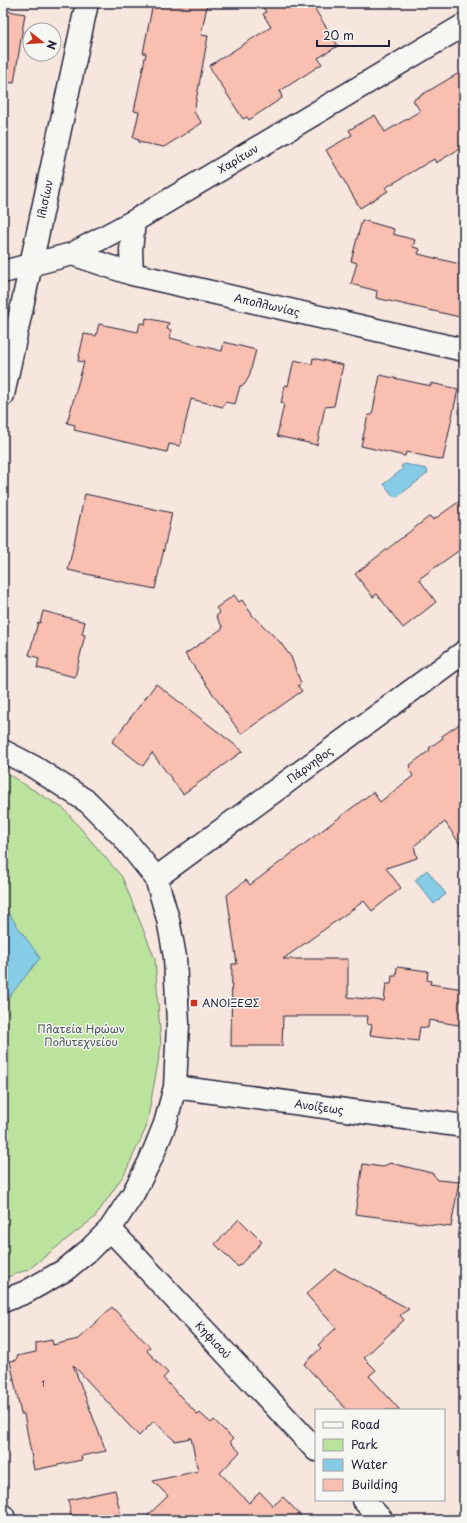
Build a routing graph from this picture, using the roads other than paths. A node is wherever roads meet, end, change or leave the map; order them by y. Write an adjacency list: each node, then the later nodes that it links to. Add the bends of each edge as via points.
1 (87, 3): 5 (street, Ιλισίων)
2 (464, 25): 3 (street, Χαρίτων)
3 (134, 220): 4 (street, Χαρίτων); 7 (street)
4 (72, 254): 5 (street, Χαρίτων); 7 (street, Απολλωνίας)
5 (31, 265): 6 (street, Χαρίτων); 9 (street, Ιλισίων)
6 (3, 272)
7 (132, 274): 8 (street, Απολλωνίας)
8 (464, 350)
9 (3, 395)
10 (464, 652): 12 (street, Πάρνηθος)
11 (3, 750): 12 (street, via 88,802 123,837)
12 (156, 878): 13 (street, via 168,919 174,957 178,1024)
13 (175, 1087): 14 (street, Ανοίξεως); 15 (street, via 165,1124 150,1161 133,1194)
14 (464, 1126)
15 (110, 1229): 16 (street, via 64,1270 26,1292); 17 (street, Κηφισού)
16 (3, 1301)
17 (315, 1449)
18 (364, 1501): 21 (street)
19 (3, 1516): 20 (street)
20 (4, 1520)
21 (382, 1520)

